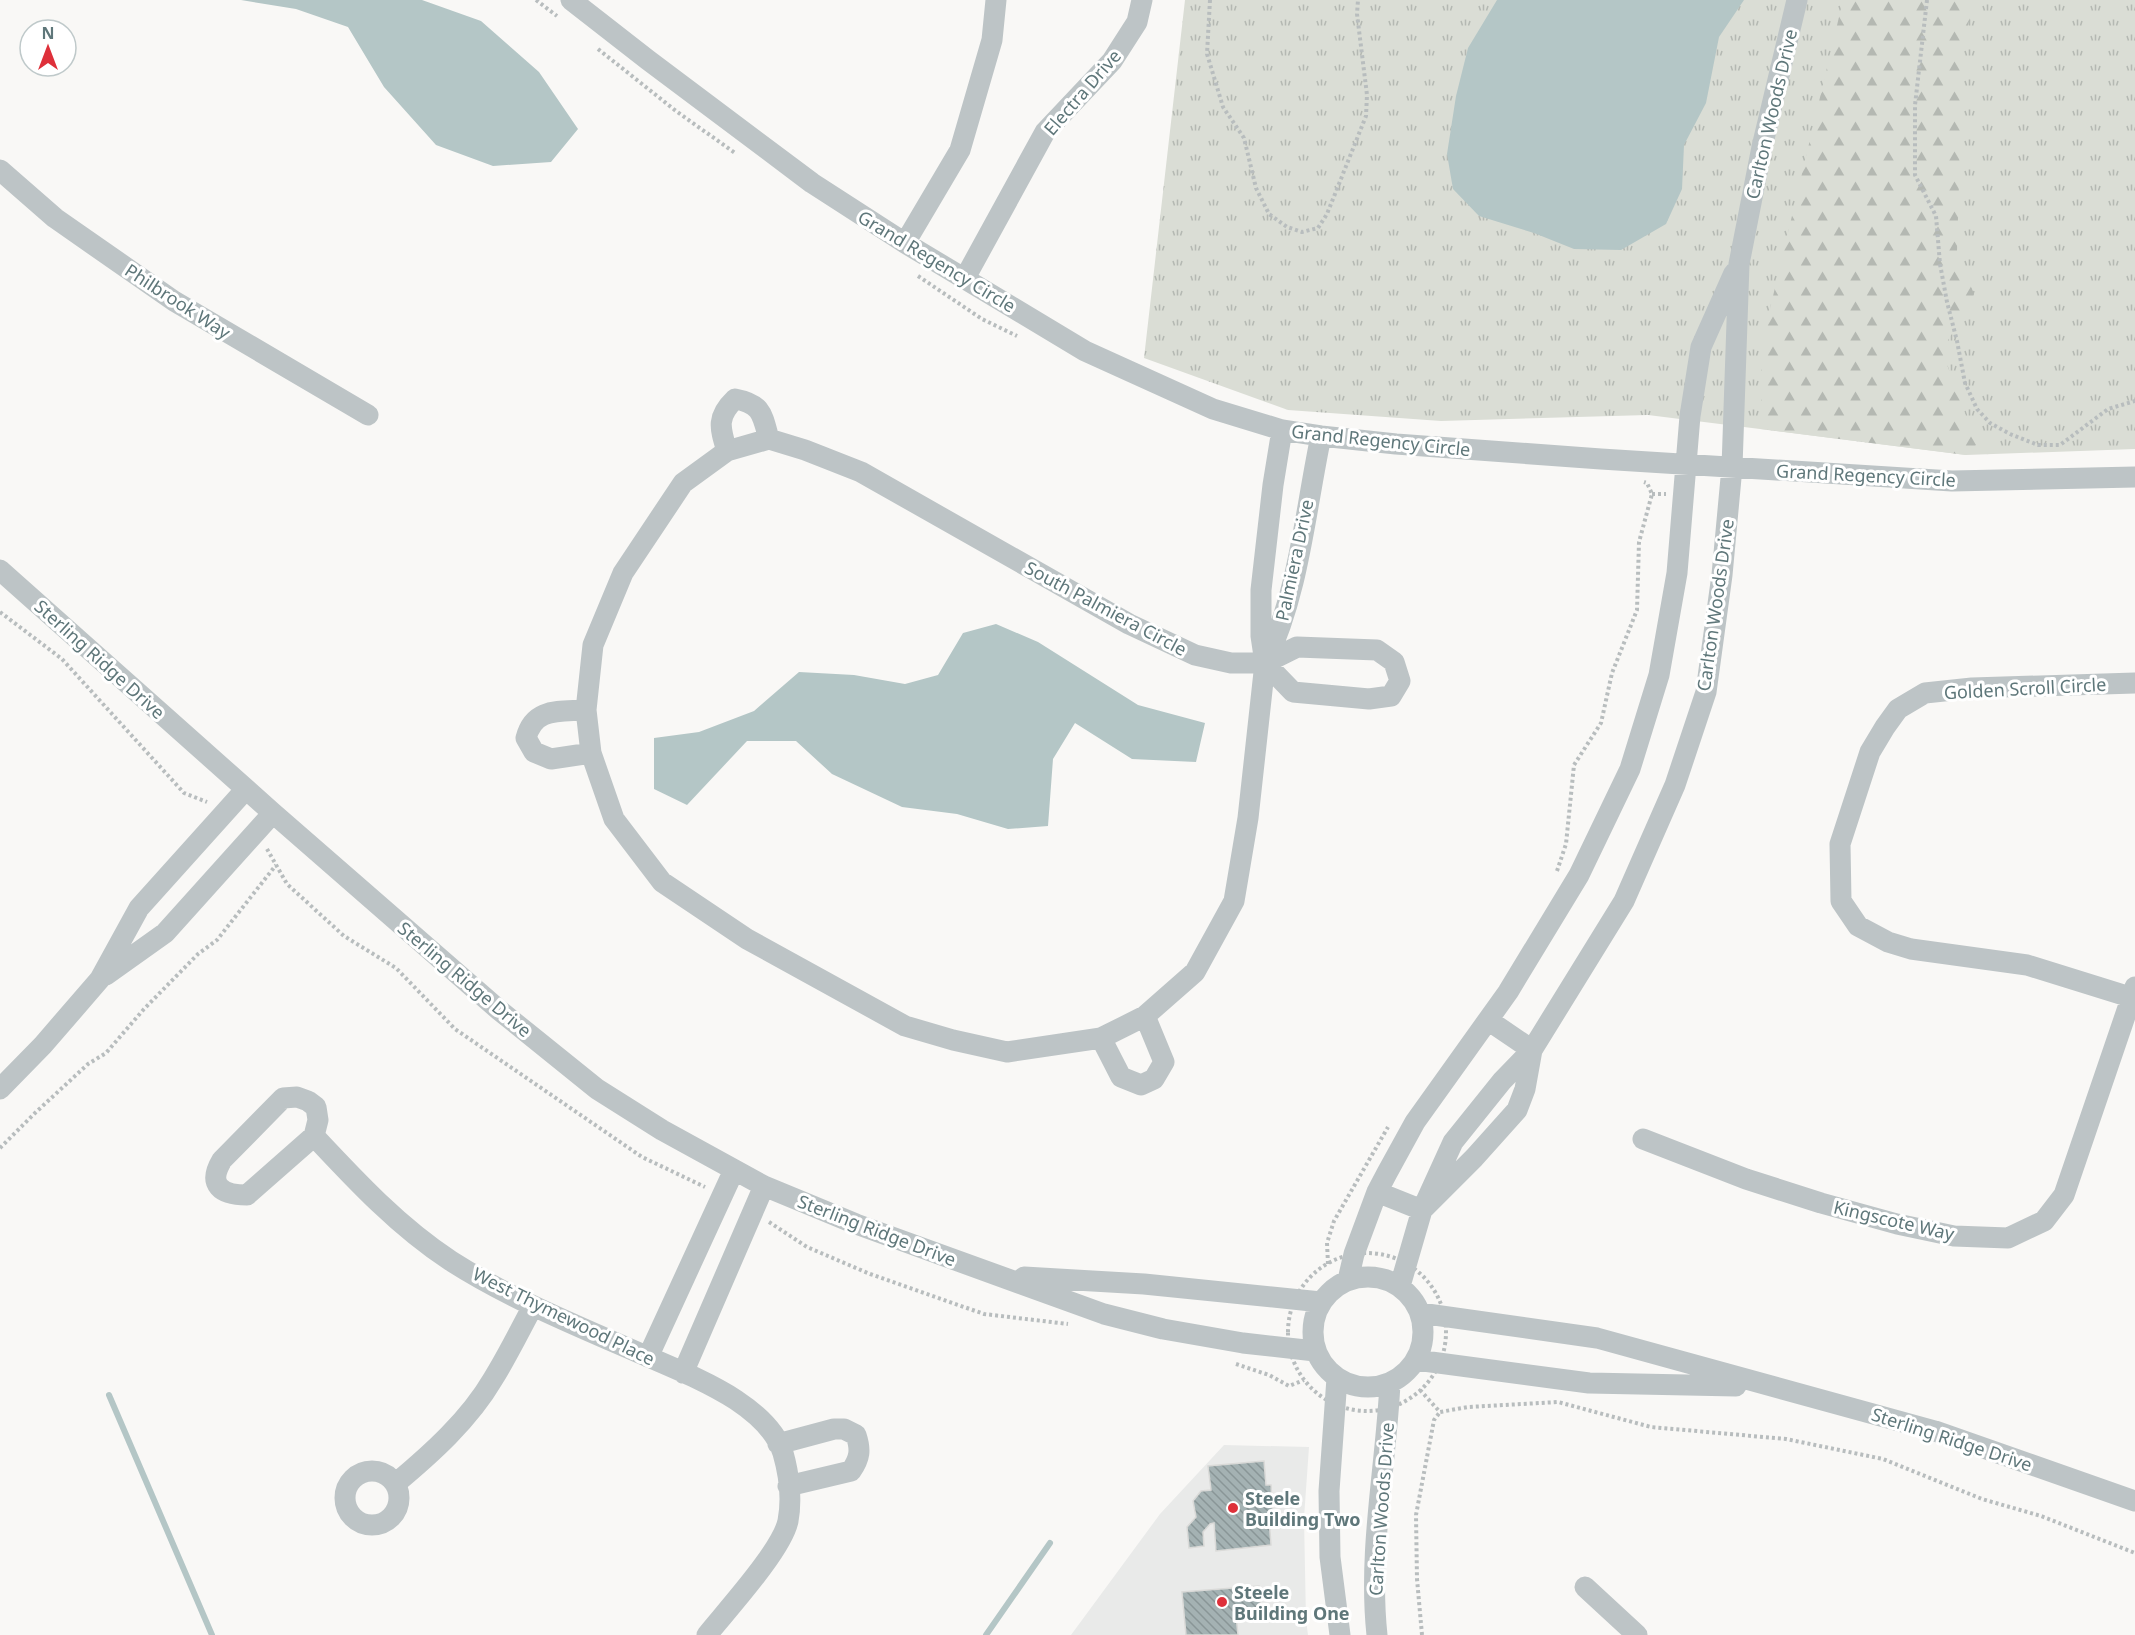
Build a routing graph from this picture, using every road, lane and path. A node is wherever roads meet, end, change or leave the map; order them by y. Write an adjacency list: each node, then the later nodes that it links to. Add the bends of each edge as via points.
1 (536, 0): 9 (path)
2 (571, 0): 13 (street, Grand Regency Circle, via 812,183)
3 (996, 0): 13 (street, via 992,40 960,150)
4 (1142, 0): 16 (street, Electra Drive, via 1137,22 1112,61 1045,132)
5 (1210, 0): 6 (path, via 1207,54 1223,106 1244,138 1256,188 1269,214 1302,232 1318,228 1327,214 1366,116)
6 (1358, 0)
7 (1797, 0): 14 (street, Carlton Woods Drive)
8 (1927, 0): 18 (path, via 1915,105 1915,175 1936,216 1947,302 1965,383 1977,409 1989,423 2010,434 2038,446 2060,445 2108,409)
9 (558, 17)
10 (594, 46): 11 (path)
11 (741, 157)
12 (0, 170): 19 (street, Philbrook Way, via 55,218 174,301)
13 (905, 243): 16 (street, Grand Regency Circle)
14 (1738, 264): 24 (street, Carlton Woods Drive, via 1701,347); 25 (street, Carlton Woods Drive)
15 (912, 272): 17 (path, via 982,319)
16 (965, 278): 20 (street, Grand Regency Circle, via 1085,351 1213,409)
17 (1025, 339)
18 (2135, 400)
19 (368, 415)
20 (1282, 430): 21 (street, Grand Regency Circle); 29 (street, Palmiera Drive, via 1261,590)
21 (1320, 436): 24 (street, Grand Regency Circle); 29 (street, Palmiera Drive, via 1289,596)
22 (769, 439): 23 (street); 23 (street, via 762,412 751,402 735,399 725,409 720,426); 29 (street, South Palmiera Circle, via 861,472 1129,624 1196,655 1231,663)
23 (727, 451): 31 (street, via 682,483 623,573 593,645)
24 (1686, 464): 25 (street, Grand Regency Circle); 40 (street, Carlton Woods Drive, via 1677,573 1659,675 1630,769 1579,875)
25 (1731, 466): 26 (street, Grand Regency Circle, via 1952,481); 42 (street, Carlton Woods Drive, via 1722,575 1706,692 1675,785 1624,901)
26 (2135, 477)
27 (1635, 482): 36 (path, via 1647,483 1652,494 1639,542 1637,610 1612,673 1600,723 1574,765 1566,844)
28 (0, 570): 33 (street, Sterling Ridge Drive)
29 (1265, 663): 29 (street, via 1296,647 1377,650 1394,662 1400,681 1390,696 1369,699 1293,692); 39 (street, via 1248,818 1234,901 1195,972)
30 (2135, 683): 38 (street, Golden Scroll Circle, via 1925,693 1898,709 1884,727 1870,752 1840,844 1841,901 1858,926 1888,942 1911,950 2027,965)
31 (586, 710): 32 (street); 32 (street, via 544,713 530,724 526,738 534,752 551,759)
32 (591, 753): 41 (street, via 614,819 663,882 747,939 905,1026 953,1040 1007,1052)
33 (246, 789): 34 (street, Sterling Ridge Drive); 37 (street, via 139,908)
34 (273, 813): 37 (street, via 165,933); 47 (street, Sterling Ridge Drive, via 499,1010 597,1089)
35 (276, 865): 46 (path, via 217,940 198,954 106,1053 88,1064)
36 (1554, 879)
37 (100, 979): 43 (street)
38 (2133, 992): 45 (street, Kingscote Way, via 2064,1195 2044,1221 2008,1238 1954,1236 1897,1224 1746,1179)
39 (1145, 1016): 41 (street); 41 (street, via 1164,1062 1154,1079 1141,1085 1122,1077)
40 (1488, 1020): 42 (street); 49 (street, Carlton Woods Drive, via 1415,1122)
41 (1101, 1038)
42 (1532, 1050): 50 (street, Carlton Woods Drive, via 1454,1142); 50 (street, Carlton Woods Drive, via 1517,1110)
43 (0, 1089)
44 (314, 1136): 44 (street, via 316,1107 297,1097 283,1098 222,1160 215,1172 216,1181 232,1195 247,1195); 58 (street, West Thymewood Place, via 406,1228 450,1260)
45 (1643, 1139)
46 (0, 1148)
47 (734, 1170): 48 (street, Sterling Ridge Drive); 63 (street)
48 (764, 1186): 53 (street, Sterling Ridge Drive, via 856,1224); 66 (street)
49 (1377, 1191): 50 (street); 51 (street, Carlton Woods Drive)
50 (1422, 1210): 52 (street, Carlton Woods Drive)
51 (1354, 1254): 52 (path, via 1390,1256); 54 (street, Carlton Woods Drive); 56 (path, via 1328,1264 1308,1279)
52 (1407, 1264): 55 (street, Carlton Woods Drive); 60 (path, via 1432,1286)
53 (1002, 1276): 56 (street, Sterling Ridge Drive, via 1143,1284); 61 (street, Sterling Ridge Drive, via 1104,1314 1163,1329)
54 (1348, 1280): 55 (street, via 1374,1277); 57 (street)
55 (1400, 1286): 59 (street)
56 (1295, 1299): 57 (street, Sterling Ridge Drive); 61 (path, via 1288,1331)
57 (1321, 1302): 62 (street, via 1313,1326)
58 (533, 1306): 63 (street, West Thymewood Place); 75 (street, via 476,1404 423,1461)
59 (1420, 1313): 60 (street, Sterling Ridge Drive); 64 (street, via 1424,1329)
60 (1445, 1317): 65 (path, via 1445,1349); 69 (street, Sterling Ridge Drive, via 1597,1338)
61 (1290, 1348): 62 (street, Sterling Ridge Drive); 71 (path, via 1304,1380)
62 (1315, 1351): 67 (street)
63 (648, 1357): 66 (street, West Thymewood Place)
64 (1416, 1360): 65 (street, Sterling Ridge Drive); 68 (street)
65 (1439, 1364): 69 (street, Sterling Ridge Drive, via 1589,1383); 70 (path)
66 (683, 1372): 74 (street, West Thymewood Place, via 755,1414)
67 (1337, 1378): 68 (street, via 1363,1387); 71 (street)
68 (1390, 1383): 72 (street, Carlton Woods Drive)
69 (1767, 1386): 77 (street, Sterling Ridge Drive, via 1935,1431)
70 (1420, 1390): 72 (path); 73 (path)
71 (1336, 1404): 72 (path, via 1353,1410); 81 (street, via 1329,1491 1330,1557)
72 (1389, 1408): 82 (street, Carlton Woods Drive, via 1376,1538)
73 (1440, 1412): 78 (path, via 1558,1402 1651,1427 1786,1439 1883,1459); 83 (path, via 1434,1420 1416,1515)
74 (778, 1444): 76 (street, via 783,1452); 76 (street, via 844,1429 856,1435 860,1448 860,1459 851,1471)
75 (395, 1484)
76 (788, 1486): 80 (street, via 788,1522 778,1542)
77 (2135, 1501)
78 (2135, 1553)
79 (1585, 1587): 84 (street)
80 (707, 1635)
81 (1340, 1635)
82 (1377, 1635)
83 (1422, 1635)
84 (1637, 1635)

